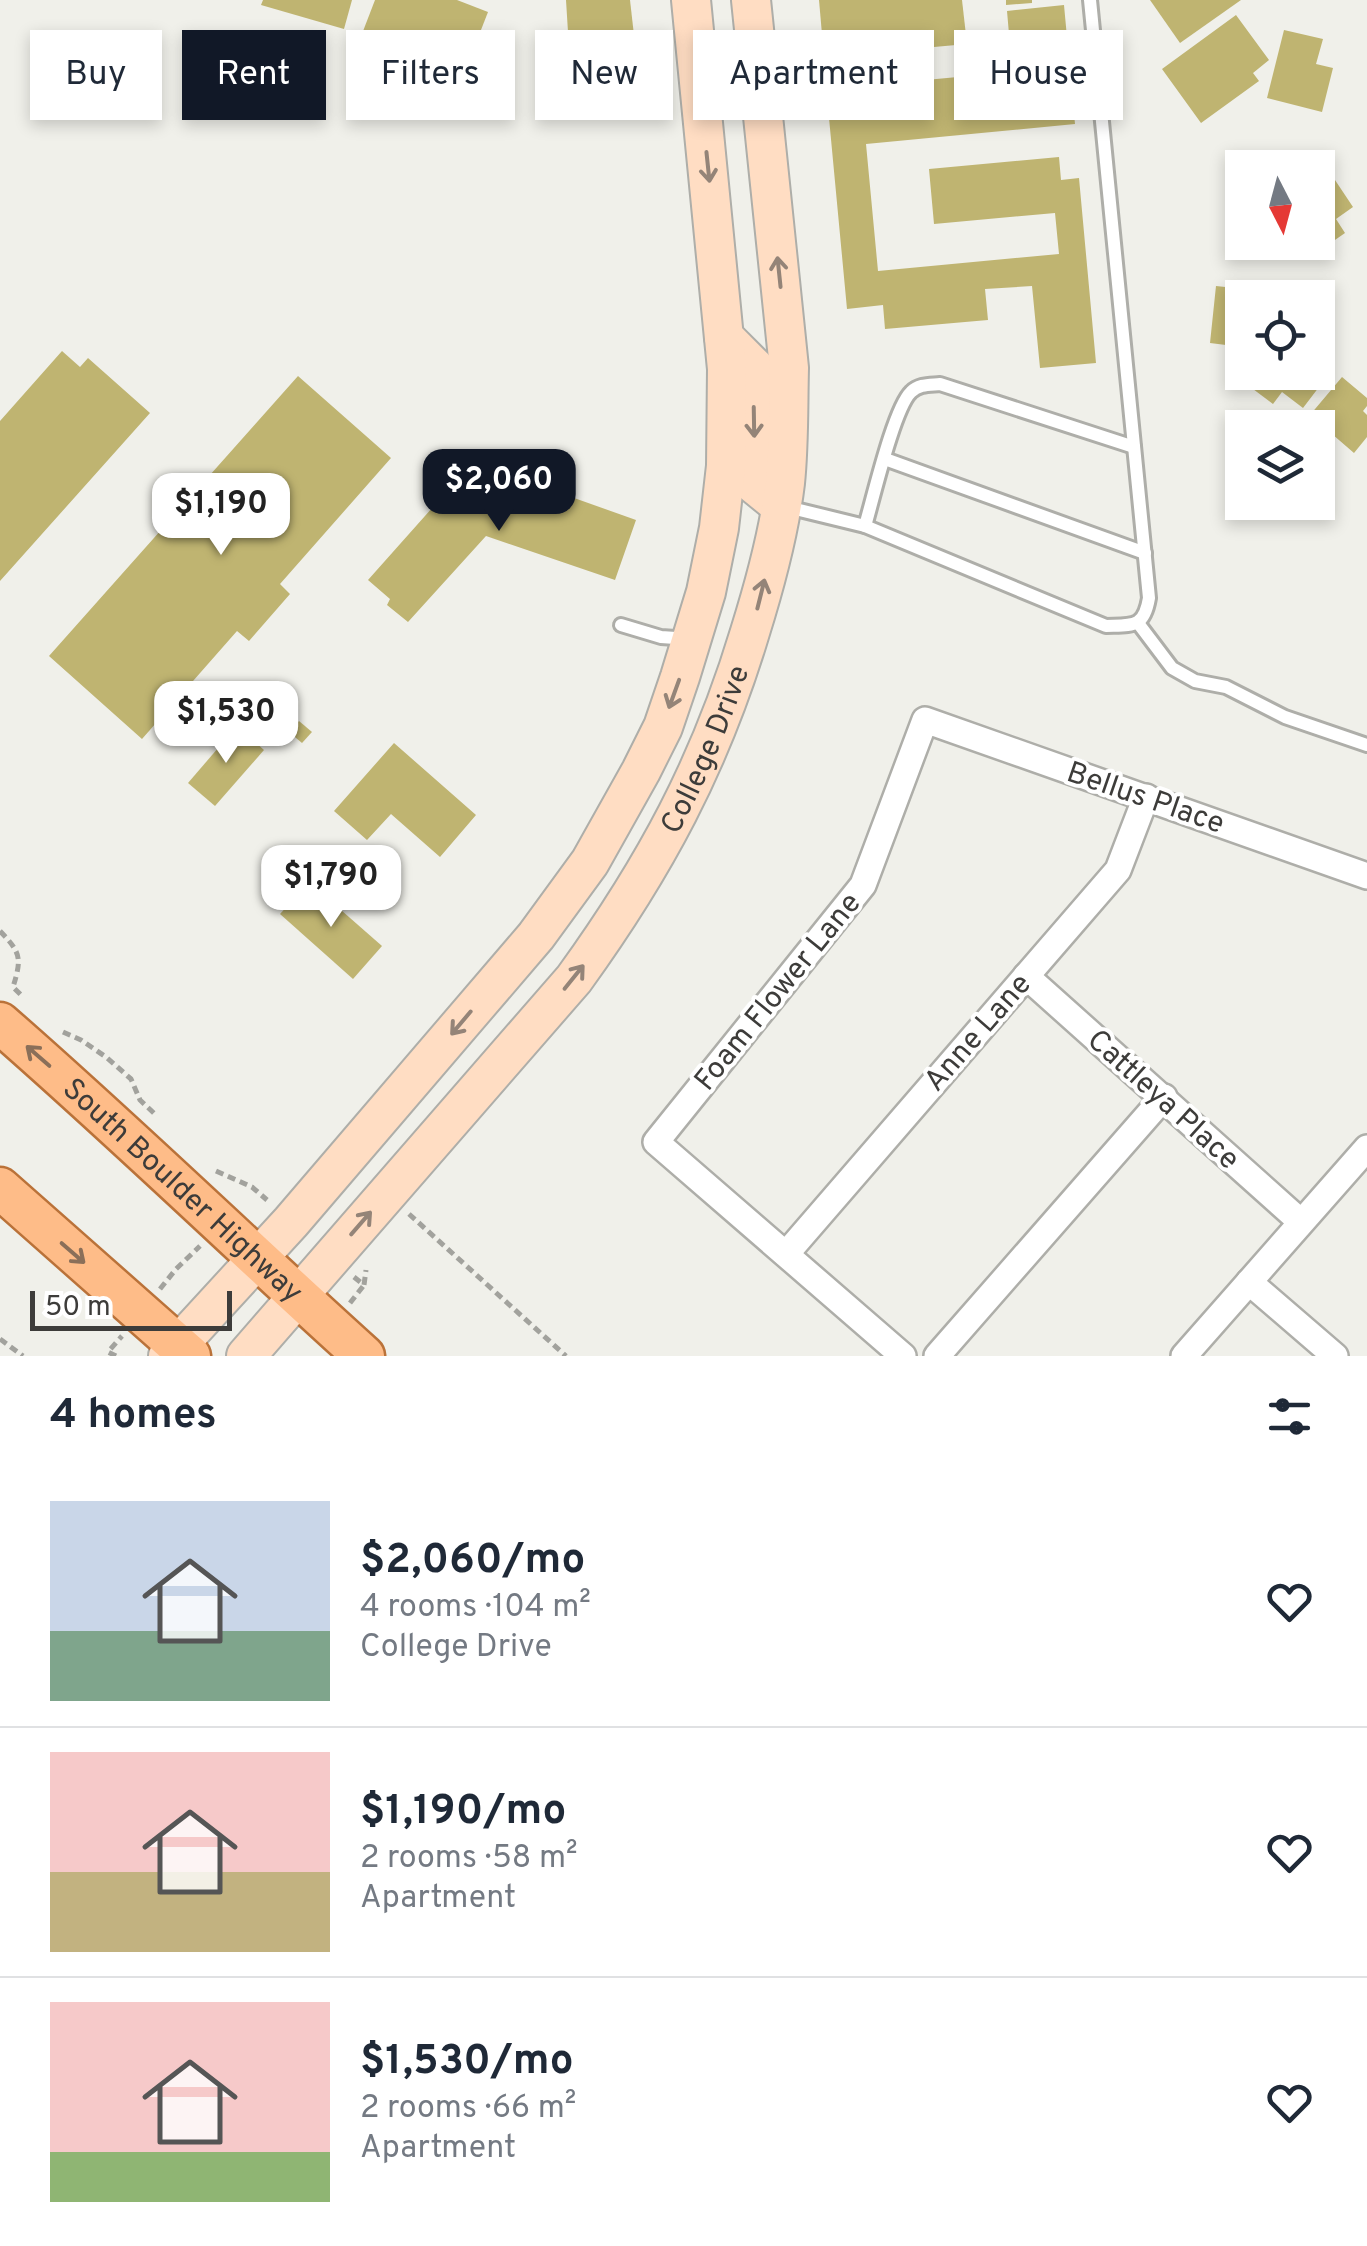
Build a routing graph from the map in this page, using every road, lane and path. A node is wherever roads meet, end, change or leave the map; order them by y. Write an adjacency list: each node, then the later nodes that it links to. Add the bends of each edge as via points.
1 (692, 0): 4 (main road, College Drive, one-way to 4)
2 (752, 0): 7 (main road, College Drive, one-way to 2, via 788,368)
3 (1090, 0): 5 (lane)
4 (724, 337): 7 (main road, one-way to 7, via 754,367 755,485); 12 (main road, College Drive, via 726,466 710,576)
5 (1134, 447): 6 (lane, via 940,384 909,393); 9 (lane)
6 (885, 460): 8 (lane); 9 (lane)
7 (781, 506): 8 (lane); 13 (main road, College Drive, one-way to 7)
8 (865, 526): 10 (lane, via 1106,626)
9 (1145, 553): 10 (lane, via 1149,598)
10 (1138, 622): 15 (lane, via 1172,668 1195,681 1226,687 1284,717)
11 (621, 625): 12 (lane)
12 (692, 639): 13 (main road); 27 (main road, College Drive, one-way to 27, via 662,727 590,862 536,936)
13 (744, 652): 33 (main road, College Drive, one-way to 13, via 614,924 693,784)
14 (925, 720): 16 (street, Bellus Place); 31 (street, Foam Flower Lane, via 863,886 656,1142)
15 (1367, 746)
16 (1146, 796): 17 (street, Bellus Place); 19 (street, Anne Lane, via 1118,870)
17 (1367, 876)
18 (0, 931): 20 (path, via 19,956)
19 (1026, 976): 22 (street, Cattleya Place); 31 (street, Anne Lane)
20 (13, 1012): 34 (main road, South Boulder Highway, one-way to 20, via 77,1090)
21 (51, 1023): 23 (path, via 106,1057)
22 (1164, 1097): 28 (street, Cattleya Place); 47 (street)
23 (166, 1124)
24 (1367, 1148): 28 (street)
25 (204, 1160): 27 (path, via 252,1187)
26 (0, 1188): 40 (main road, one-way to 40)
27 (291, 1222): 34 (main road, College Drive)
28 (1301, 1222): 36 (street)
29 (400, 1224): 45 (path, via 410,1214)
30 (204, 1242): 35 (path)
31 (786, 1254): 46 (street)
32 (372, 1256): 33 (path, via 364,1285)
33 (331, 1258): 37 (main road, College Drive)
34 (258, 1260): 37 (main road, South Boulder Highway); 40 (main road, College Drive)
35 (176, 1269)
36 (1249, 1282): 48 (street); 49 (street)
37 (297, 1296): 43 (main road, College Drive); 44 (main road, South Boulder Highway)
38 (122, 1336): 42 (path, via 108,1352)
39 (0, 1339): 41 (path)
40 (178, 1352)
41 (23, 1356)
42 (116, 1356)
43 (246, 1356)
44 (364, 1356)
45 (566, 1356)
46 (903, 1356)
47 (937, 1356)
48 (1184, 1356)
49 (1335, 1356)

